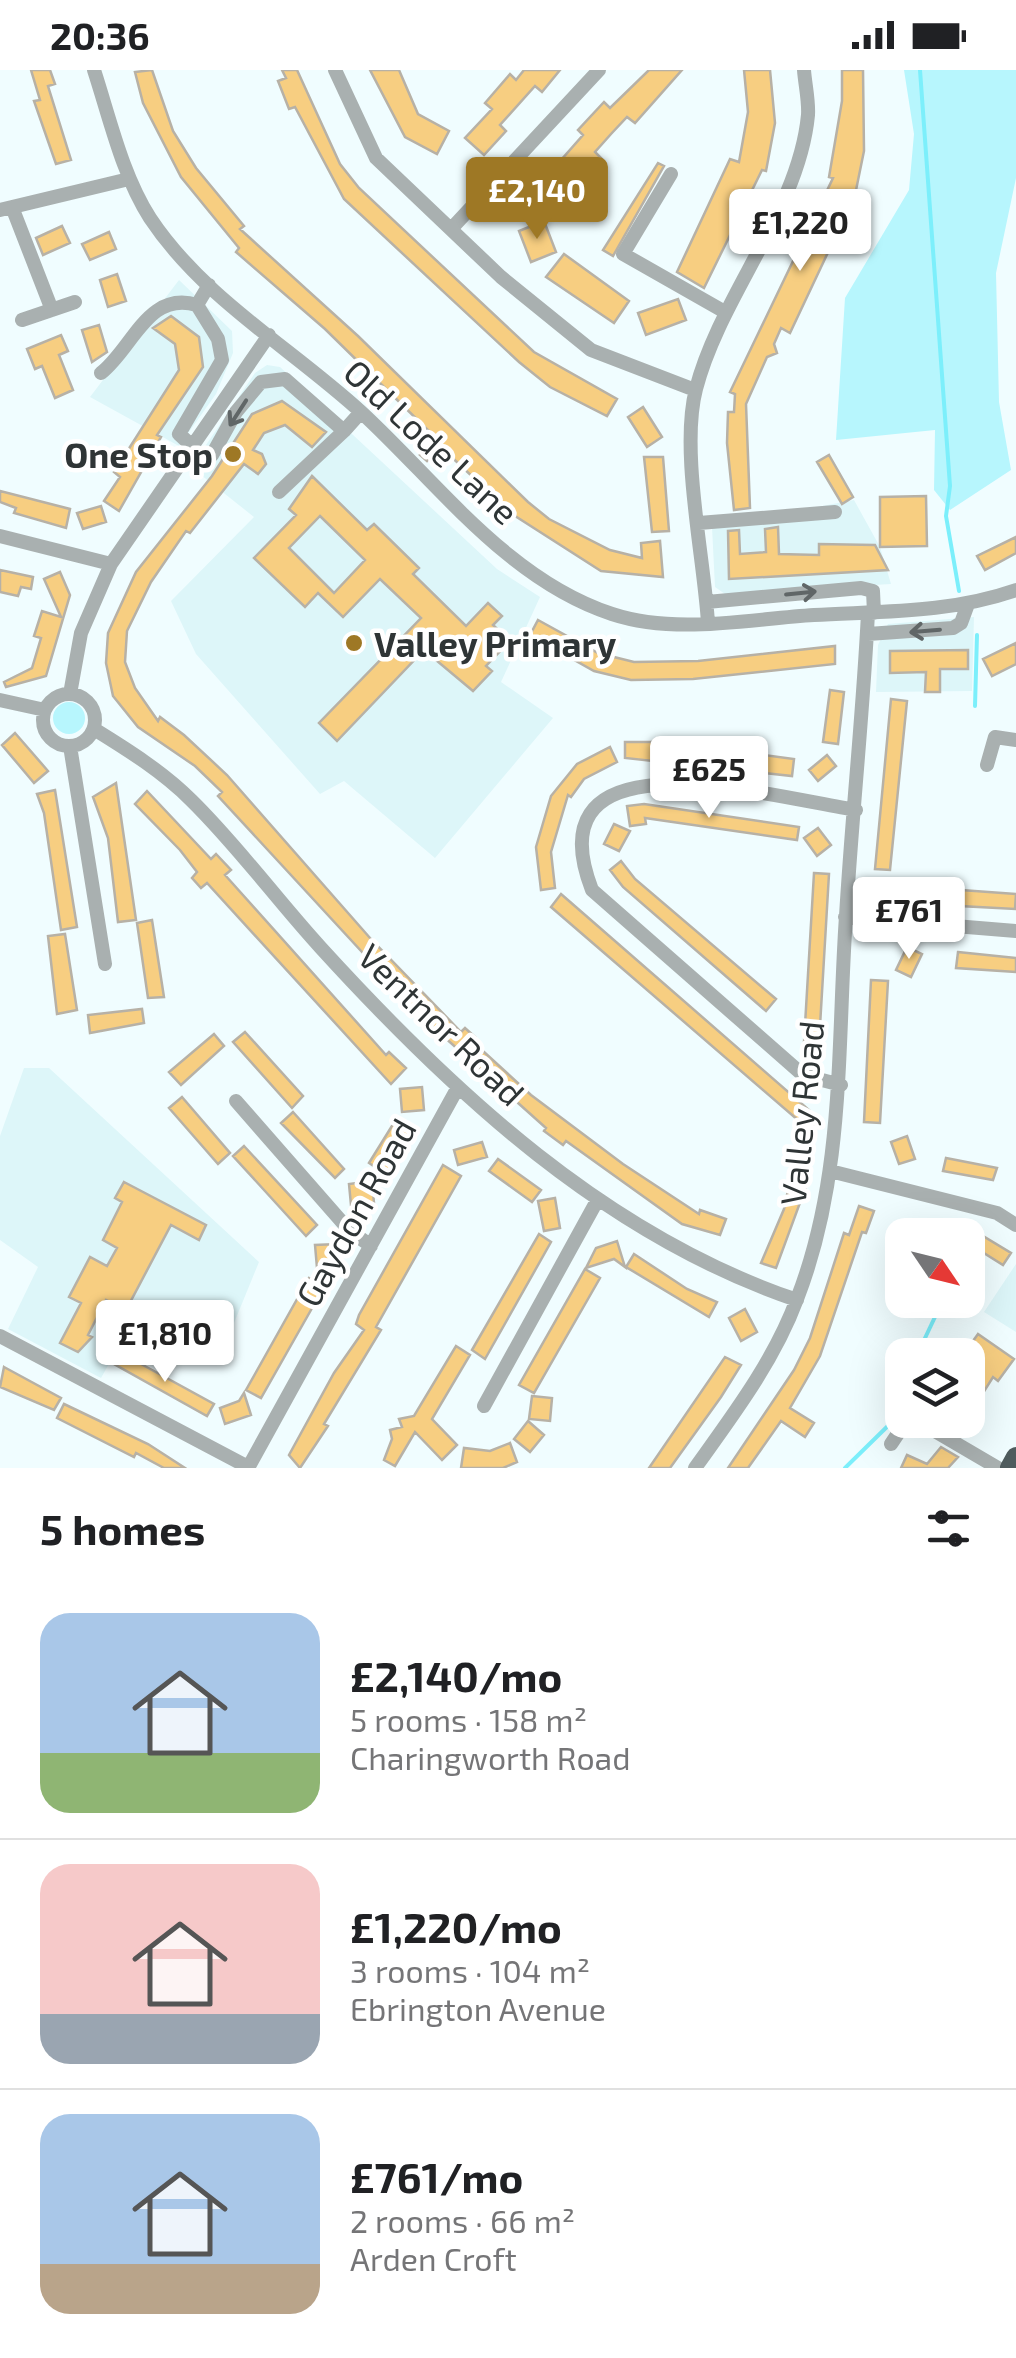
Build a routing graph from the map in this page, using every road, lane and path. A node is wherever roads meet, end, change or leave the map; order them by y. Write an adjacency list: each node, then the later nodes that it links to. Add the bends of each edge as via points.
1 (94, 70): 6 (street, Old Lode Lane)
2 (335, 70): 8 (street, via 376,158)
3 (598, 70): 8 (street)
4 (804, 70): 13 (street, via 808,115 794,174)
5 (671, 174): 13 (street, via 623,254)
6 (130, 179): 7 (street); 9 (street, Old Lode Lane, via 150,218)
7 (6, 208): 12 (street)
8 (452, 228): 17 (street, via 591,350)
9 (208, 284): 11 (street); 15 (street, Old Lode Lane)
10 (75, 302): 12 (street)
11 (197, 305): 16 (street, via 157,307); 20 (street, via 222,360 179,434)
12 (52, 310): 14 (street)
13 (726, 312): 17 (street)
14 (22, 320)
15 (268, 335): 18 (street, Old Lode Lane); 20 (street)
16 (101, 374)
17 (695, 390): 23 (street, via 690,424)
18 (361, 412): 19 (street); 30 (street, Old Lode Lane, via 471,522 578,600 637,622)
19 (344, 431): 20 (street, one-way to 20, via 284,378 261,382 212,454 205,458); 21 (street)
20 (190, 448): 25 (street)
21 (279, 492)
22 (834, 512): 23 (street)
23 (700, 523): 27 (street)
24 (0, 536): 25 (street)
25 (111, 564): 32 (street, via 81,633)
26 (1016, 590): 28 (street, Old Lode Lane)
27 (707, 602): 29 (street, one-way to 29, via 861,588 873,592); 30 (street)
28 (968, 604): 29 (street, Old Lode Lane); 31 (street, one-way to 31, via 954,628)
29 (871, 613): 30 (street, Old Lode Lane); 31 (street, Valley Road)
30 (708, 623)
31 (868, 634): 39 (street, Valley Road)
32 (70, 694): 34 (street); 35 (street, via 92,707)
33 (0, 700): 34 (street)
34 (45, 710): 37 (street, via 46,732)
35 (94, 728): 37 (street); 44 (street, Ventnor Road, via 191,799)
36 (1016, 740): 38 (street, via 995,737)
37 (70, 746): 42 (street)
38 (987, 765)
39 (856, 810): 40 (street, Valley Road); 43 (street, via 637,784 591,812 580,855 592,890 803,1074)
40 (846, 917): 41 (street); 43 (street, Valley Road)
41 (1016, 931)
42 (105, 964)
43 (841, 1085): 46 (street, Valley Road)
44 (457, 1089): 47 (street, Ventnor Road); 49 (street, Gaydon Road)
45 (236, 1101): 49 (street, via 350,1230)
46 (830, 1171): 48 (street, via 996,1213); 50 (street, Valley Road)
47 (598, 1199): 50 (street, Ventnor Road, via 729,1277); 52 (street)
48 (1016, 1224)
49 (372, 1246): 57 (street, Gaydon Road)
50 (797, 1300): 58 (street, Valley Road, via 770,1358)
51 (0, 1336): 57 (street)
52 (484, 1406)
53 (895, 1438): 55 (street)
54 (947, 1438): 59 (street)
55 (891, 1444)
56 (1016, 1457): 60 (highway)
57 (248, 1468)
58 (695, 1468)
59 (998, 1468)
60 (1010, 1468)

